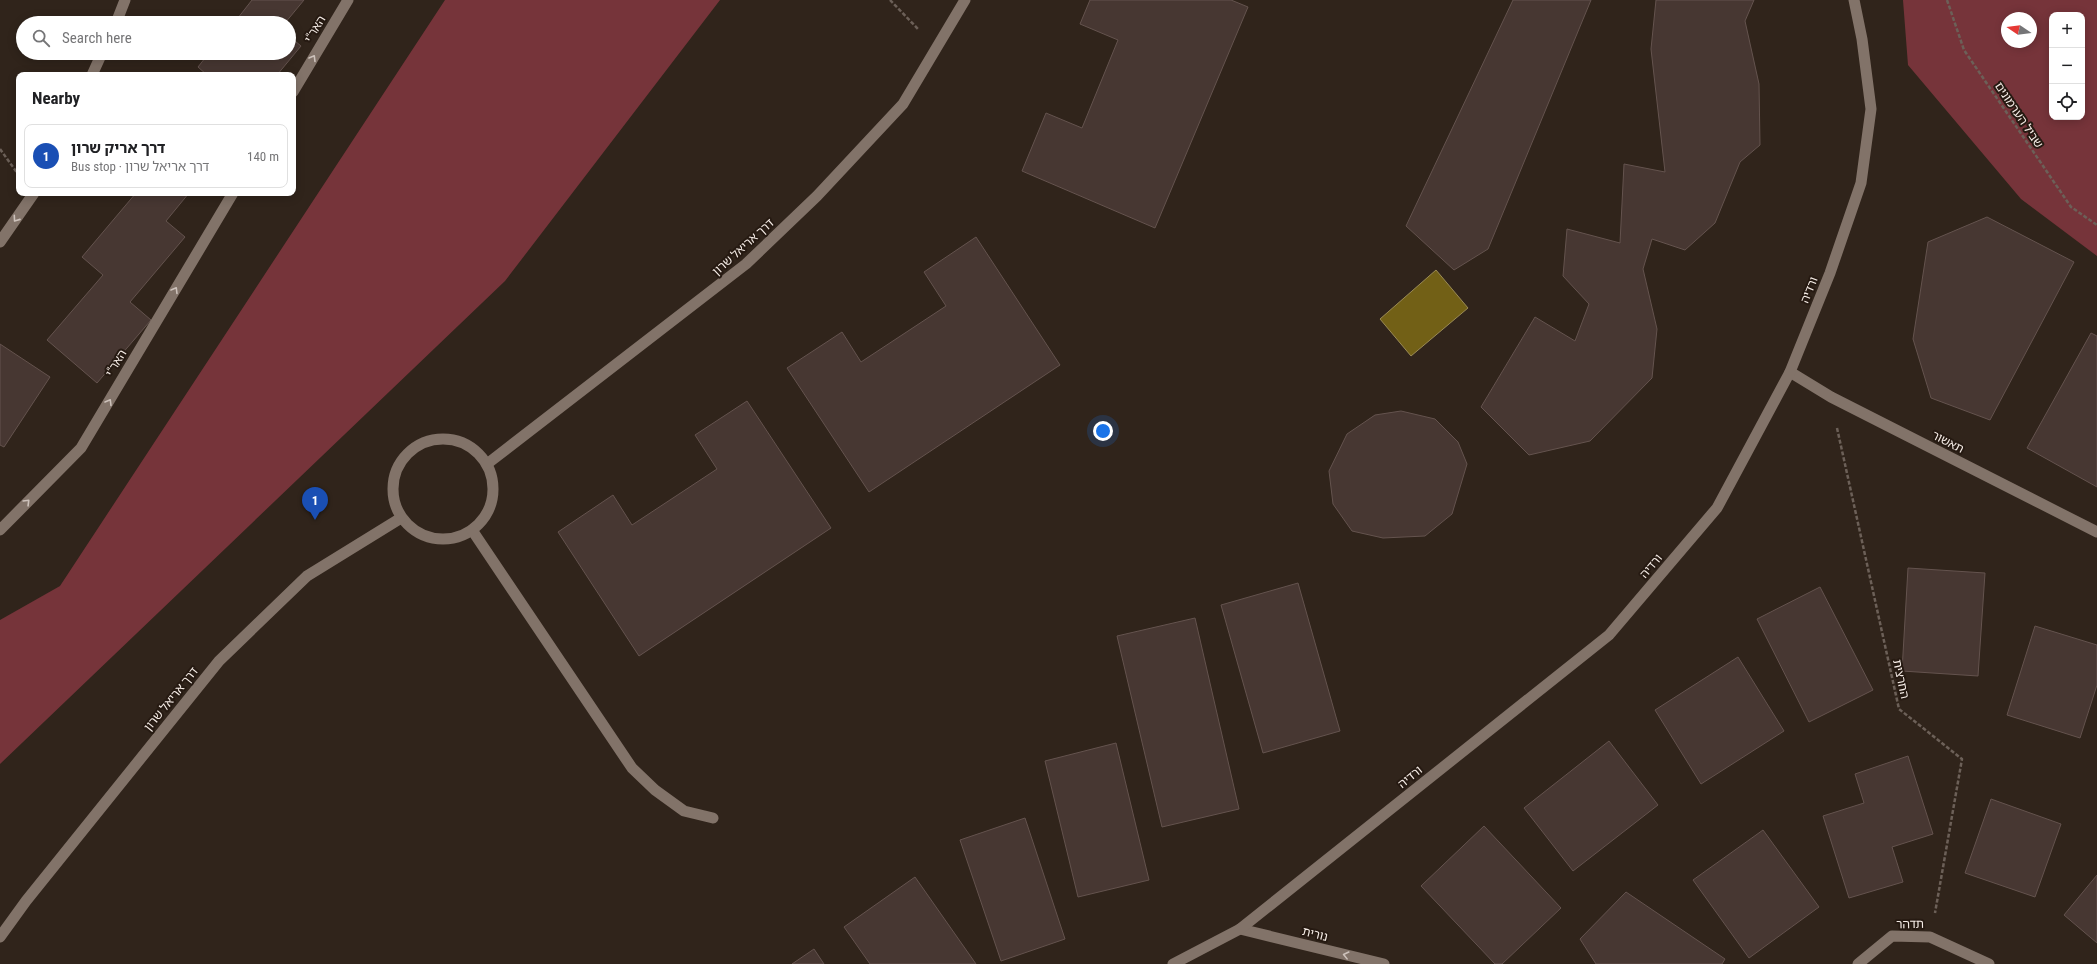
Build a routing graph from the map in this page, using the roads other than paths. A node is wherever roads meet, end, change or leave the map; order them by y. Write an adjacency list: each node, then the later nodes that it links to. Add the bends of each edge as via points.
1 (125, 0): 5 (street)
2 (348, 0): 8 (street, האר"י, one-way to 2)
3 (965, 0): 13 (street, דרך אריאל שרון, via 903,104 818,196 746,264)
4 (1854, 0): 12 (street, ורדיה, via 1872,109 1860,183 1830,273)
5 (119, 16)
6 (99, 60): 7 (street)
7 (93, 72)
8 (296, 87)
9 (32, 196): 11 (street, one-way to 11)
10 (231, 196): 15 (street, האר"י, one-way to 10, via 81,448)
11 (0, 242)
12 (1790, 372): 17 (street, תאשור, via 1830,397); 19 (street, ורדיה, via 1717,508 1609,635)
13 (487, 464): 14 (street, via 478,452 452,439 437,438 417,446 400,462 394,475 392,490); 16 (street, via 492,478 492,500 482,520)
14 (401, 518): 16 (street, via 410,528 434,539 460,537); 20 (street, דרך אריאל שרון, via 307,576 219,661 30,895)
15 (0, 530)
16 (472, 530): 18 (street, via 632,768 655,790 684,811)
17 (2097, 532)
18 (713, 818)
19 (1240, 929): 21 (street, ורדיה); 22 (street, נורית, one-way to 19)
20 (0, 937)
21 (1173, 964)
22 (1384, 964)
23 (1858, 964): 24 (street, תדהר, via 1892,936 1930,937)
24 (1989, 964)

